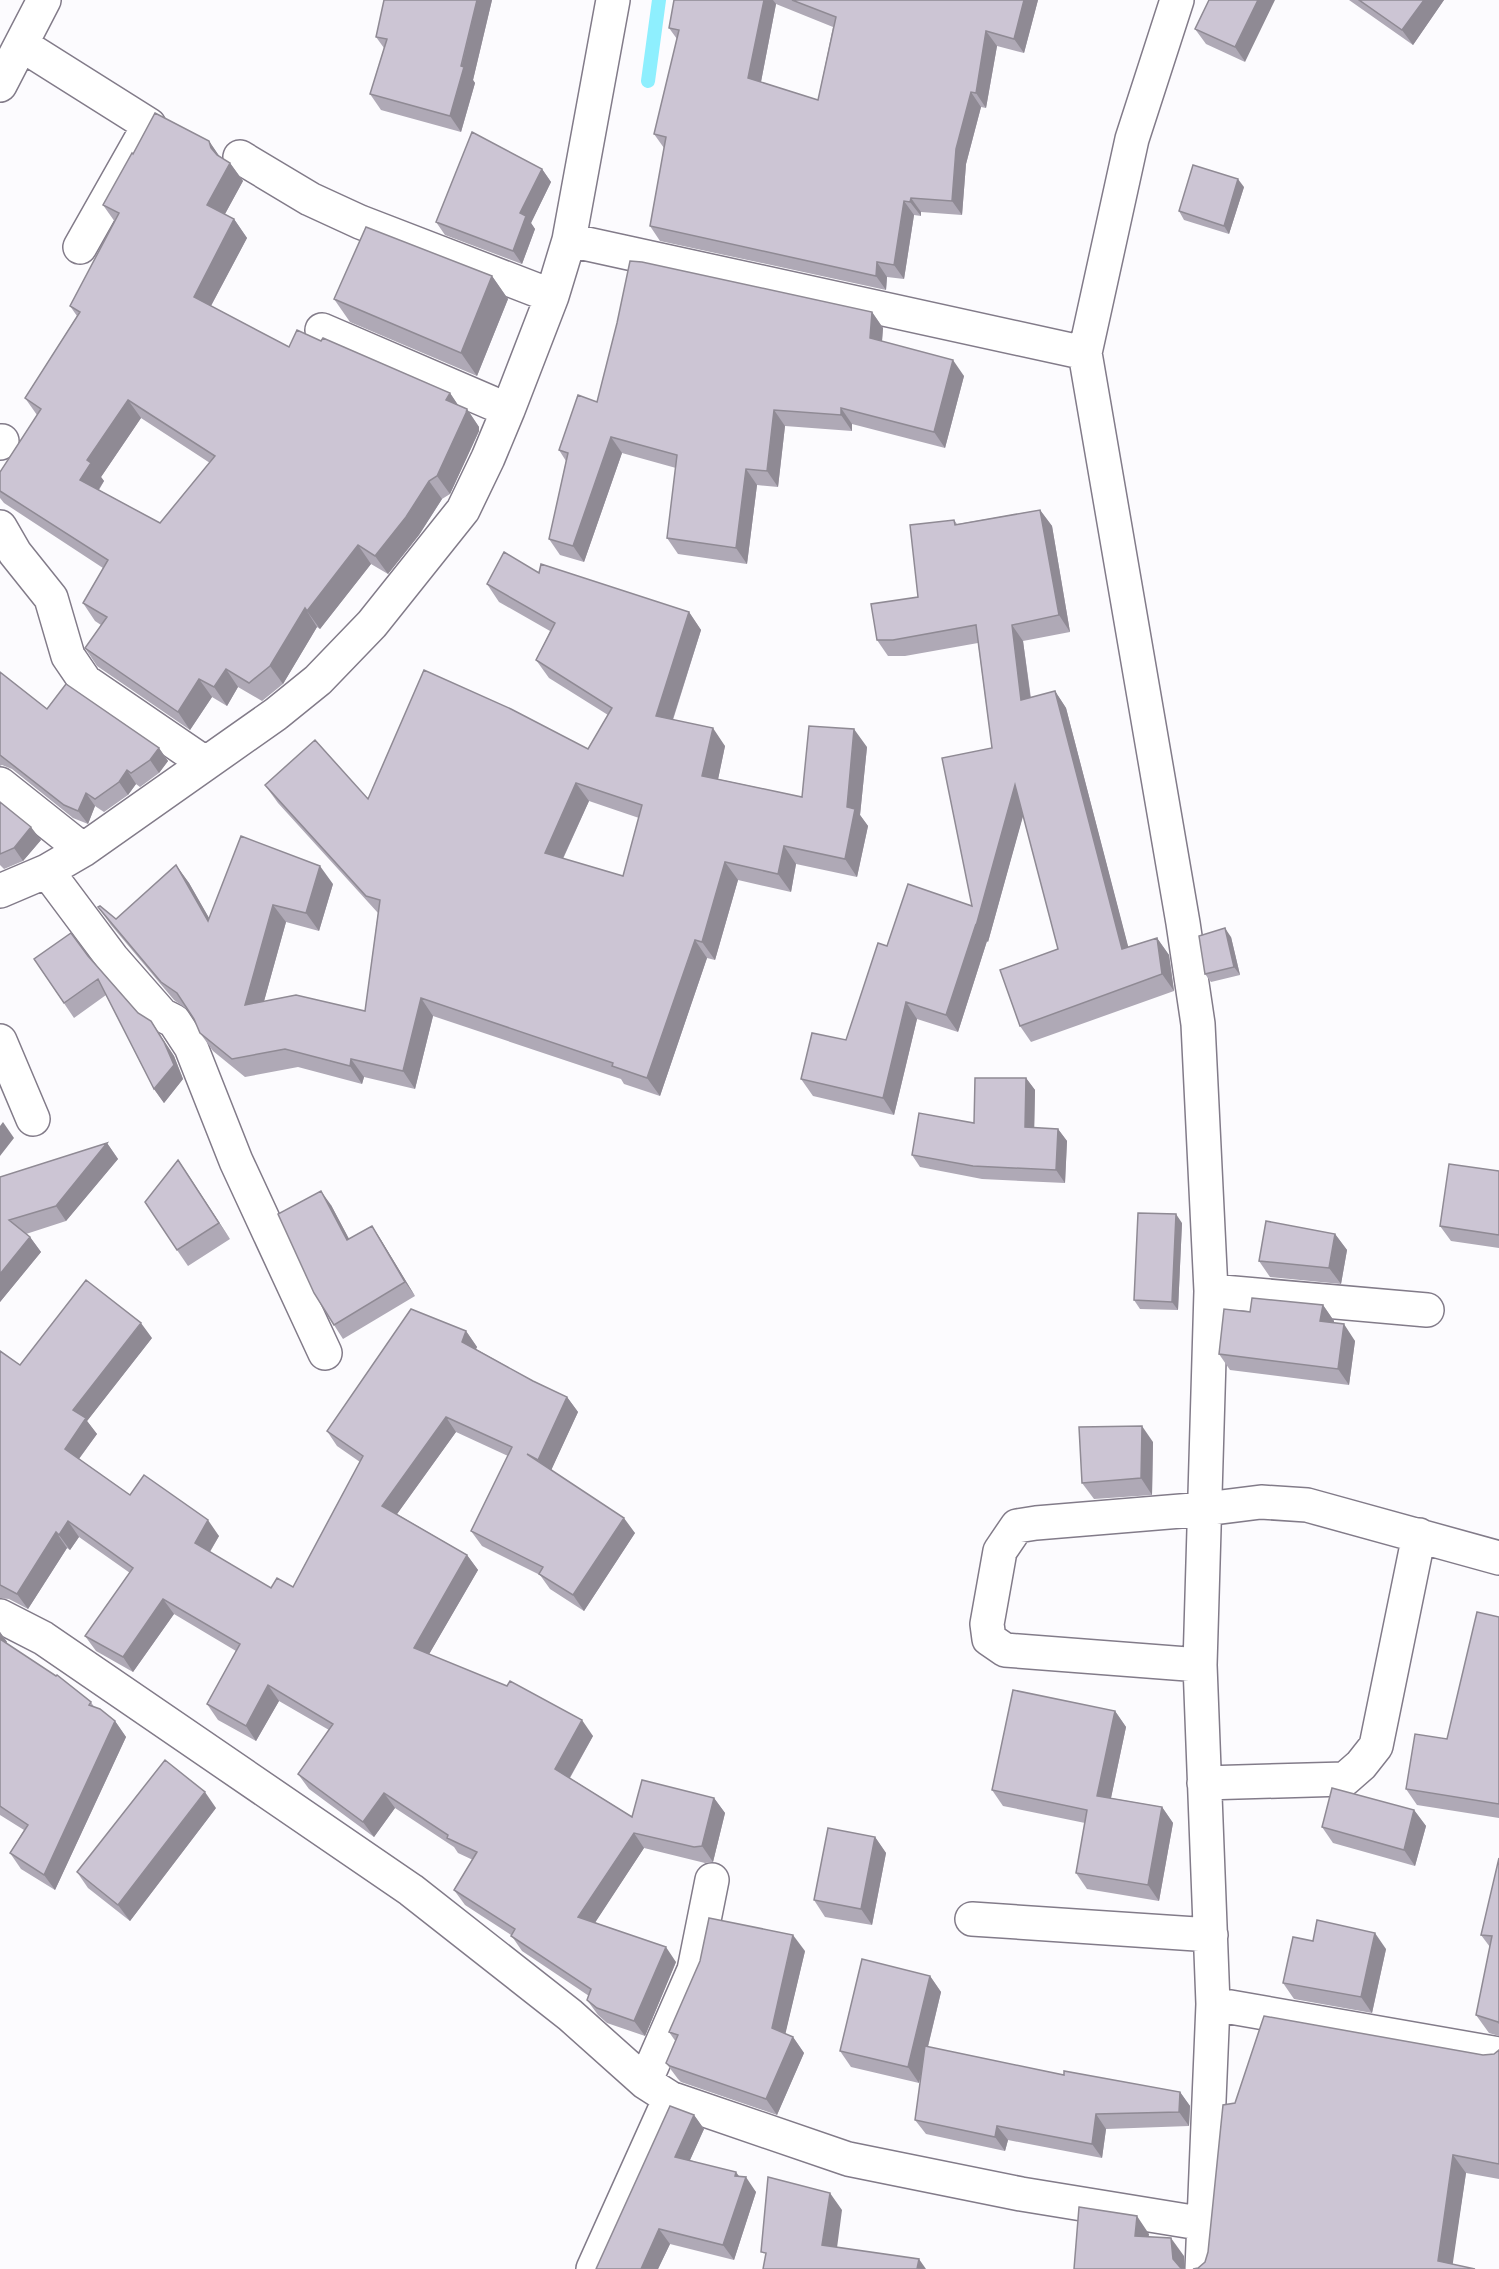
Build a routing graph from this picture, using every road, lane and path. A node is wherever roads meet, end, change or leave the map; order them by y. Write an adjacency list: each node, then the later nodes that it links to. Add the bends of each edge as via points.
1 (44, 0): 4 (street)
2 (613, 0): 7 (street)
3 (1177, 0): 11 (street, via 1132,139)
4 (22, 45): 5 (street); 8 (street, via 149,125)
5 (0, 86)
6 (240, 157): 9 (street, via 310,199 360,222)
7 (578, 242): 9 (street); 11 (street)
8 (81, 247)
9 (552, 296): 12 (street)
10 (322, 330): 12 (street)
11 (1085, 353): 21 (street, via 1198,1023)
12 (508, 410): 14 (street, via 463,510 372,624 309,687)
13 (0, 527): 14 (street, via 15,553 51,597 69,656 85,681)
14 (206, 763): 16 (street)
15 (0, 784): 16 (street)
16 (83, 850): 17 (street)
17 (50, 875): 18 (street); 23 (street, via 156,1008 174,1021 191,1047 236,1161)
18 (0, 891)
19 (0, 1041): 20 (street)
20 (33, 1119)
21 (1210, 1291): 22 (street); 24 (street)
22 (1427, 1310)
23 (325, 1353)
24 (1205, 1509): 25 (street, via 1261,1502 1307,1505); 28 (street); 28 (street, via 1017,1526 999,1551 987,1624 989,1639 1005,1650)
25 (1419, 1535): 26 (street); 29 (street, via 1376,1746 1361,1765 1345,1779)
26 (1499, 1558)
27 (0, 1616): 35 (street, via 43,1638 411,1890)
28 (1200, 1665): 29 (street)
29 (1204, 1783): 32 (street)
30 (712, 1880): 35 (street, via 694,1970)
31 (972, 1920): 32 (street)
32 (1211, 1935): 33 (street)
33 (1213, 2004): 34 (street); 36 (street)
34 (1499, 2054)
35 (658, 2090): 36 (street, via 848,2159 1021,2194); 37 (street)
36 (1205, 2224): 38 (street)
37 (593, 2269)
38 (1202, 2269)

